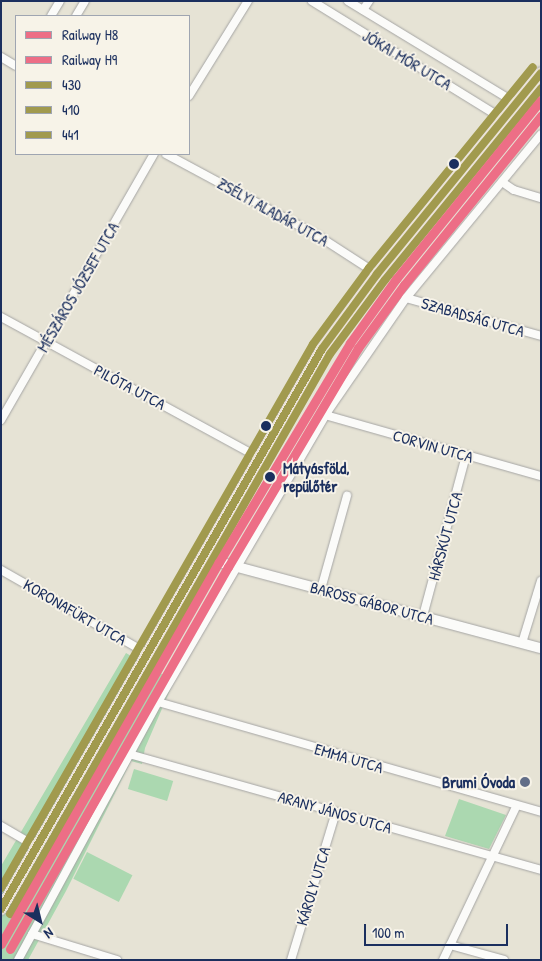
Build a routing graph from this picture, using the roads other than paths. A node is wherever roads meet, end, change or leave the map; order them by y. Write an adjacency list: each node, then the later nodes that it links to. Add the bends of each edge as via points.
1 (60, 1): 8 (street)
2 (248, 1): 13 (street)
3 (312, 1): 15 (street, JÓKAI MÓR UTCA)
4 (348, 1): 7 (street, JÓKAI MÓR UTCA)
5 (369, 1): 7 (street)
6 (84, 2): 9 (street)
7 (363, 10): 14 (street, JÓKAI MÓR UTCA)
8 (52, 15)
9 (77, 15)
10 (1, 57): 11 (street)
11 (15, 65)
12 (541, 73): 14 (main road)
13 (190, 94)
14 (516, 103): 15 (main road)
15 (503, 119): 21 (main road)
16 (541, 134): 19 (street)
17 (153, 155): 25 (street, MÉSZÁROS JÓZSEF UTCA)
18 (168, 155): 21 (street, ZSÉLYI ALADÁR UTCA, via 292,222)
19 (502, 182): 20 (street, via 514,190); 22 (street)
20 (541, 198)
21 (377, 274): 29 (main road, via 322,349)
22 (406, 298): 24 (street, SZABADSÁG UTCA); 26 (street)
23 (1, 317): 25 (street, PILÓTA UTCA)
24 (541, 336)
25 (45, 342): 27 (street, MÉSZÁROS JÓZSEF UTCA); 29 (street, PILÓTA UTCA)
26 (325, 415): 28 (street, CORVIN UTCA); 33 (street)
27 (1, 420)
28 (466, 456): 30 (street, CORVIN UTCA); 37 (street, HÁRSKÚT UTCA)
29 (258, 457): 32 (main road)
30 (541, 476)
31 (347, 496): 36 (street)
32 (204, 553): 33 (street, BAROSS GÁBOR UTCA); 40 (main road)
33 (236, 566): 36 (street, BAROSS GÁBOR UTCA); 41 (street)
34 (1, 570): 40 (street, KORONAFÜRT UTCA)
35 (541, 581): 38 (street)
36 (321, 589): 37 (street, BAROSS GÁBOR UTCA)
37 (423, 616): 38 (street, BAROSS GÁBOR UTCA)
38 (522, 644): 39 (street, BAROSS GÁBOR UTCA)
39 (541, 648)
40 (148, 654): 47 (main road)
41 (158, 702): 42 (street); 43 (street, EMMA UTCA)
42 (130, 754): 44 (street, ARANY JÁNOS UTCA); 51 (street)
43 (516, 807): 45 (street, EMMA UTCA); 48 (street)
44 (336, 812): 48 (street, ARANY JÁNOS UTCA); 55 (street, KÁROLY UTCA)
45 (541, 812)
46 (1, 826): 47 (street)
47 (37, 847): 50 (main road)
48 (493, 856): 49 (street, ARANY JÁNOS UTCA); 52 (street)
49 (541, 870)
50 (1, 909)
51 (32, 934): 53 (street); 54 (street)
52 (450, 945): 56 (street); 57 (street)
53 (18, 960)
54 (117, 960)
55 (290, 960)
56 (443, 960)
57 (504, 960)

